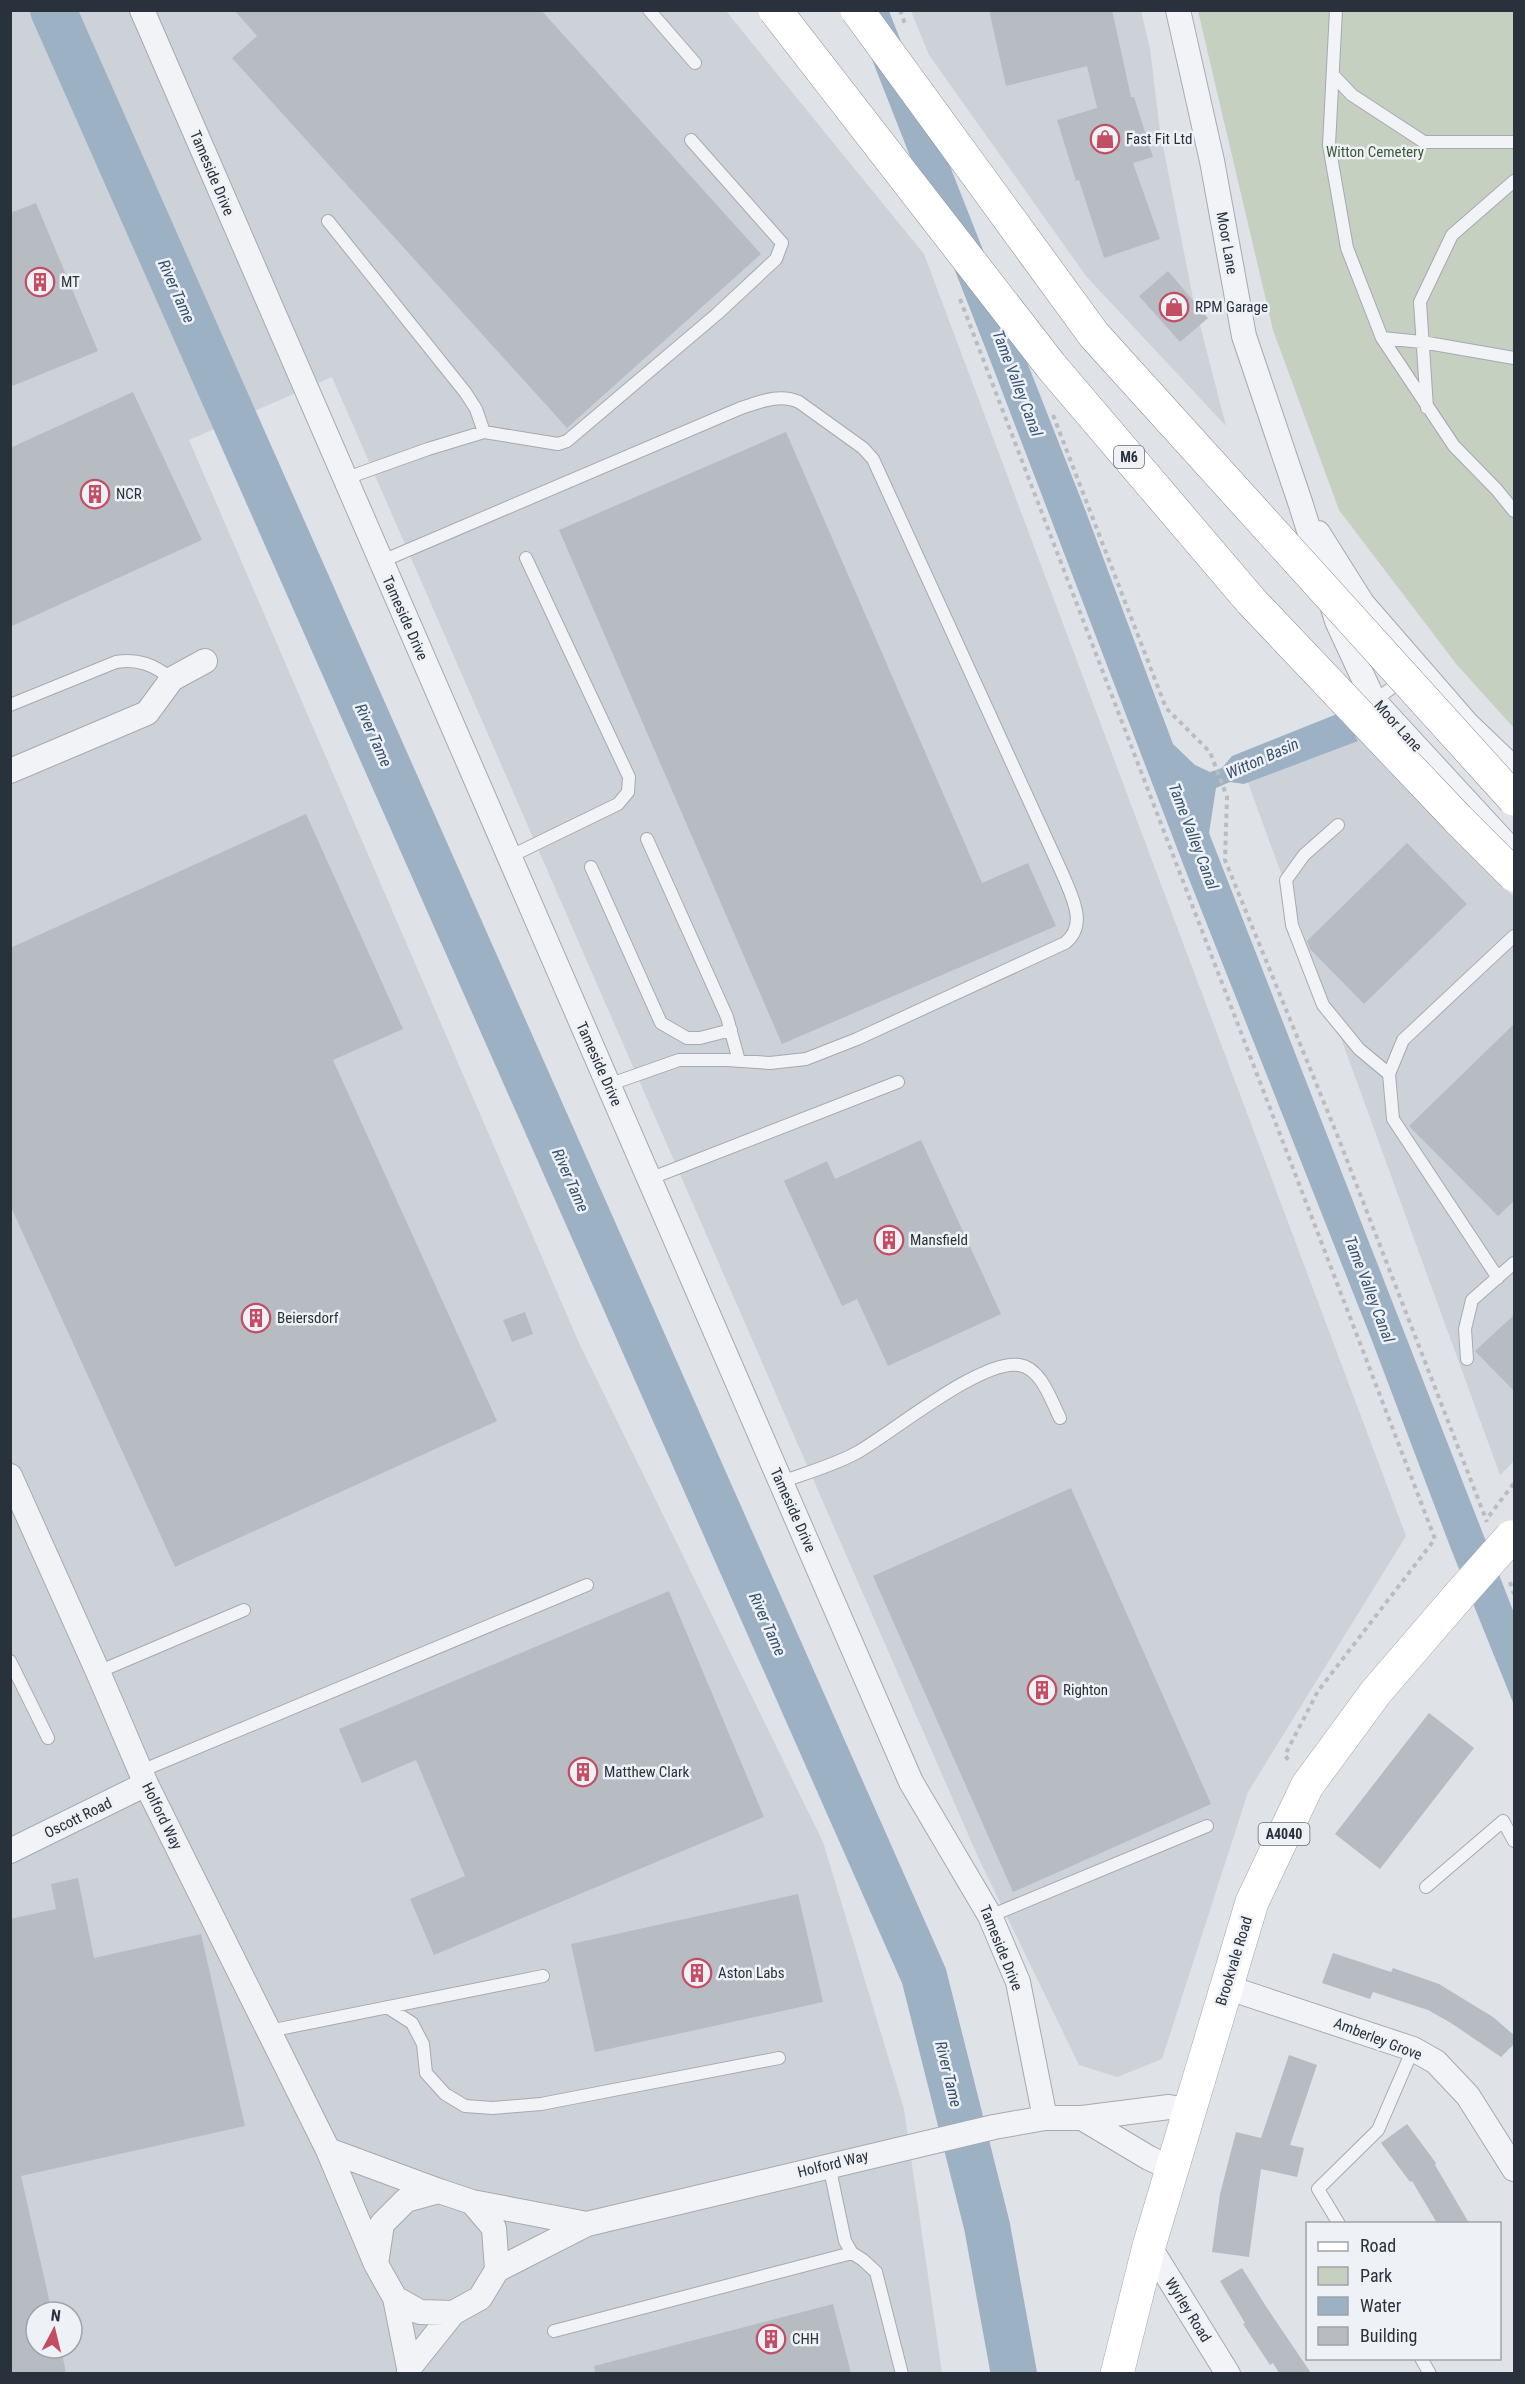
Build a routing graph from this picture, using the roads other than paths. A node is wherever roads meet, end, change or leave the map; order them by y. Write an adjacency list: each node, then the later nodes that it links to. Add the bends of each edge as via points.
1 (142, 10): 18 (street, Tameside Drive)
2 (649, 10): 7 (lane)
3 (776, 10): 36 (main road, M6, bridge, via 1052,366 1251,601)
4 (856, 10): 30 (main road, bridge, via 1095,334)
5 (1178, 10): 19 (street, Moor Lane, via 1212,161 1244,336)
6 (1336, 10): 8 (lane)
7 (695, 63)
8 (1333, 75): 10 (lane, via 1352,95 1424,142); 13 (lane, via 1329,145 1347,248)
9 (691, 140): 17 (lane, via 782,243 776,259 567,441 558,444)
10 (1515, 142)
11 (1515, 181): 14 (lane, via 1452,235 1420,302)
12 (328, 221): 17 (lane, via 465,392)
13 (1382, 338): 14 (lane); 16 (lane)
14 (1422, 342): 15 (lane); 16 (lane)
15 (1515, 358)
16 (1428, 410): 20 (lane, via 1454,446)
17 (484, 432): 18 (lane)
18 (344, 479): 22 (street, Tameside Drive)
19 (1301, 505): 24 (street, Moor Lane, via 1362,603); 26 (street, Moor Lane, via 1336,621)
20 (1515, 512)
21 (526, 558): 34 (lane, via 629,777 628,792 618,804)
22 (380, 562): 34 (street, Tameside Drive); 39 (lane, via 741,408 773,398 799,402 873,459 1063,875 1076,908 1077,926 1074,936 1065,943 847,1043 806,1059)
23 (205, 661): 25 (street)
24 (1418, 668): 26 (lane); 28 (street, Moor Lane, via 1468,725)
25 (172, 679): 27 (lane, via 157,667 128,660); 29 (street, via 147,713)
26 (1374, 701): 33 (street, Moor Lane)
27 (10, 705)
28 (1515, 768)
29 (10, 771)
30 (1515, 799)
31 (1338, 825): 40 (lane, via 1304,855 1286,880 1292,925 1323,1005 1359,1049)
32 (647, 839): 38 (lane)
33 (1515, 853)
34 (509, 857): 42 (street, Tameside Drive)
35 (591, 867): 38 (lane, via 661,1023 687,1038)
36 (1515, 875)
37 (1515, 936): 40 (lane, via 1403,1040)
38 (731, 1030): 39 (lane)
39 (739, 1061): 42 (lane, via 679,1060)
40 (1389, 1074): 45 (lane, via 1393,1119)
41 (898, 1082): 43 (lane)
42 (608, 1085): 43 (street, Tameside Drive)
43 (649, 1179): 49 (street, Tameside Drive)
44 (1515, 1263): 45 (lane)
45 (1498, 1278): 46 (lane, via 1472,1300 1465,1329)
46 (1467, 1359)
47 (1060, 1418): 49 (lane, via 1039,1378 1019,1365 1008,1366 980,1374 956,1387 856,1453)
48 (10, 1476): 54 (street, Holford Way)
49 (781, 1482): 61 (street, Tameside Drive, via 911,1782)
50 (1505, 1532): 63 (main road, Brookvale Road / A4040, bridge, via 1456,1599 1376,1692 1307,1786 1252,1902)
51 (587, 1585): 56 (lane)
52 (244, 1610): 54 (lane)
53 (10, 1661): 55 (lane)
54 (98, 1672): 56 (street, Holford Way)
55 (48, 1738)
56 (143, 1778): 59 (street, Oscott Road); 65 (street, Holford Way)
57 (1207, 1826): 61 (lane)
58 (1515, 1841): 60 (lane, via 1503,1821)
59 (10, 1851)
60 (1426, 1887)
61 (990, 1916): 69 (street, Tameside Drive, via 1017,1982)
62 (543, 1976): 64 (lane)
63 (1226, 1987): 66 (street, Amberley Grove); 68 (main road, Brookvale Road / A4040)
64 (387, 2007): 65 (lane); 67 (lane, via 412,2023 423,2044 426,2073 445,2094 465,2106 541,2104)
65 (269, 2031): 71 (street, Holford Way)
66 (1413, 2049): 74 (street, Amberley Grove, via 1436,2062 1468,2096); 77 (lane, via 1378,2130 1318,2189)
67 (779, 2058)
68 (1189, 2110): 70 (street, Holford Way, via 1169,2107); 73 (main road, Brookvale Road / A4040)
69 (1045, 2118): 70 (street, Holford Way); 72 (street, Holford Way)
70 (1082, 2118): 73 (street)
71 (328, 2150): 75 (street); 81 (street, Holford Way)
72 (829, 2165): 78 (street, Holford Way); 80 (lane, via 845,2241)
73 (1173, 2169): 79 (main road, Brookvale Road / A4040)
74 (1515, 2169)
75 (439, 2191): 76 (street); 81 (street, via 406,2200 382,2224)
76 (472, 2202): 78 (street, Holford Way); 82 (street, via 494,2228)
77 (1337, 2222)
78 (587, 2224): 82 (street, Holford Way)
79 (1149, 2246): 89 (main road, Brookvale Road / A4040); 90 (street, Wyrley Road)
80 (852, 2253): 85 (lane); 88 (lane, via 876,2272)
81 (376, 2264): 83 (street)
82 (497, 2270): 84 (street, via 480,2298)
83 (395, 2298): 84 (street, via 420,2312); 87 (street)
84 (453, 2313): 87 (street)
85 (554, 2331)
86 (1422, 2360): 91 (lane)
87 (409, 2371)
88 (902, 2373)
89 (1117, 2373)
90 (1228, 2373)
91 (1430, 2373)

